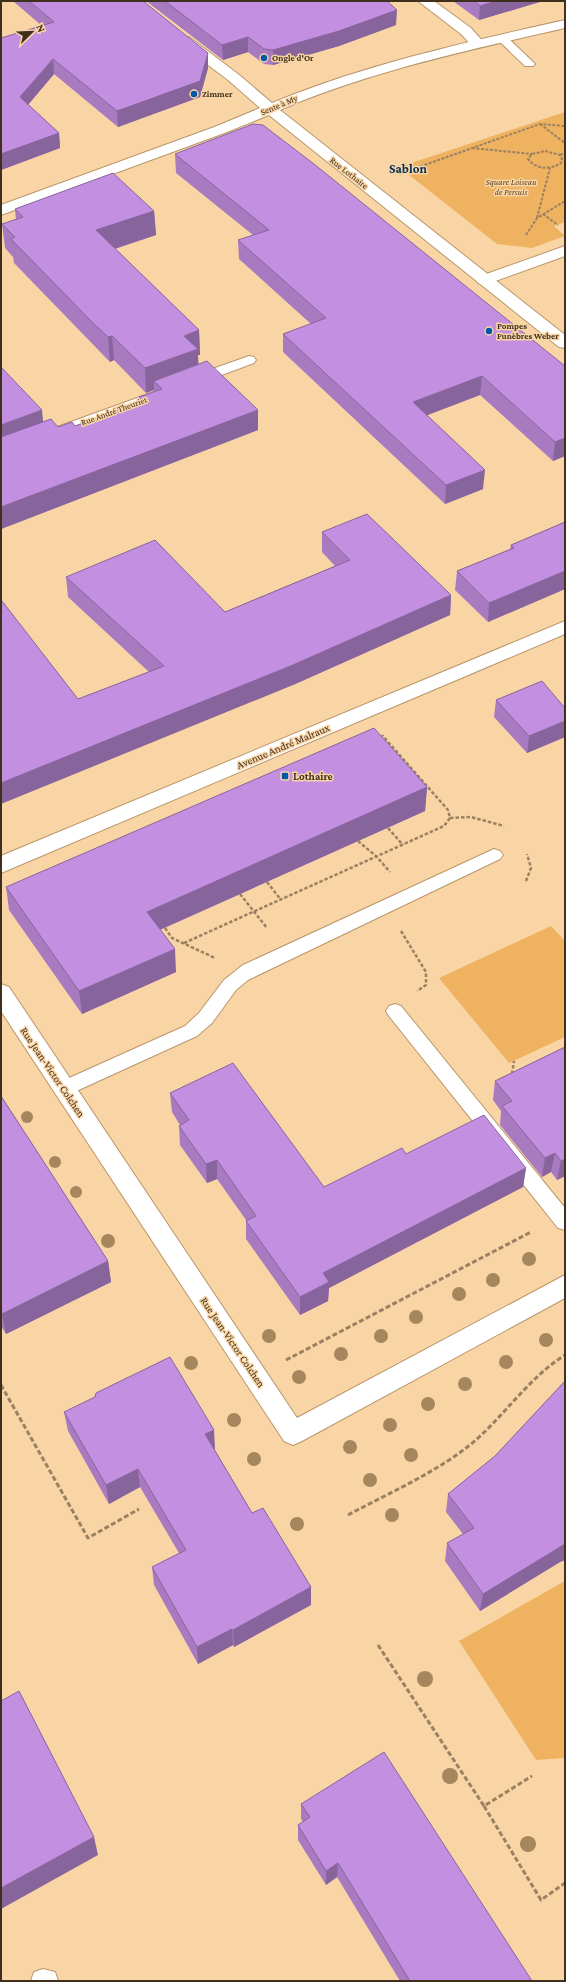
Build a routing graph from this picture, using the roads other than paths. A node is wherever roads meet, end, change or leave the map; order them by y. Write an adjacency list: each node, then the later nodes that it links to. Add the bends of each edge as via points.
1 (425, 1): 5 (street, via 466,31)
2 (565, 24): 4 (street, Sente à My)
3 (174, 32): 7 (street, Rue Lothaire)
4 (502, 38): 5 (street, Sente à My); 6 (lane)
5 (478, 44): 7 (street, Sente à My, via 359,76)
6 (529, 64)
7 (270, 109): 8 (street, Sente à My); 10 (street, Rue Lothaire)
8 (1, 210)
9 (565, 251): 10 (street)
10 (484, 280): 11 (street, Rue Lothaire)
11 (565, 343)
12 (249, 360): 13 (lane, Rue André Theuriet)
13 (37, 439)
14 (565, 627): 16 (street, Avenue André Malraux)
15 (494, 855): 19 (lane, via 245,972 228,985 207,1017 191,1031)
16 (1, 865)
17 (1, 993): 19 (street, Rue Jean-Victor Colchen)
18 (395, 1011): 20 (lane)
19 (65, 1088): 21 (street, Rue Jean-Victor Colchen, via 294,1433)
20 (563, 1219)
21 (565, 1286)
22 (42, 1981): 23 (lane)
23 (46, 1981)

